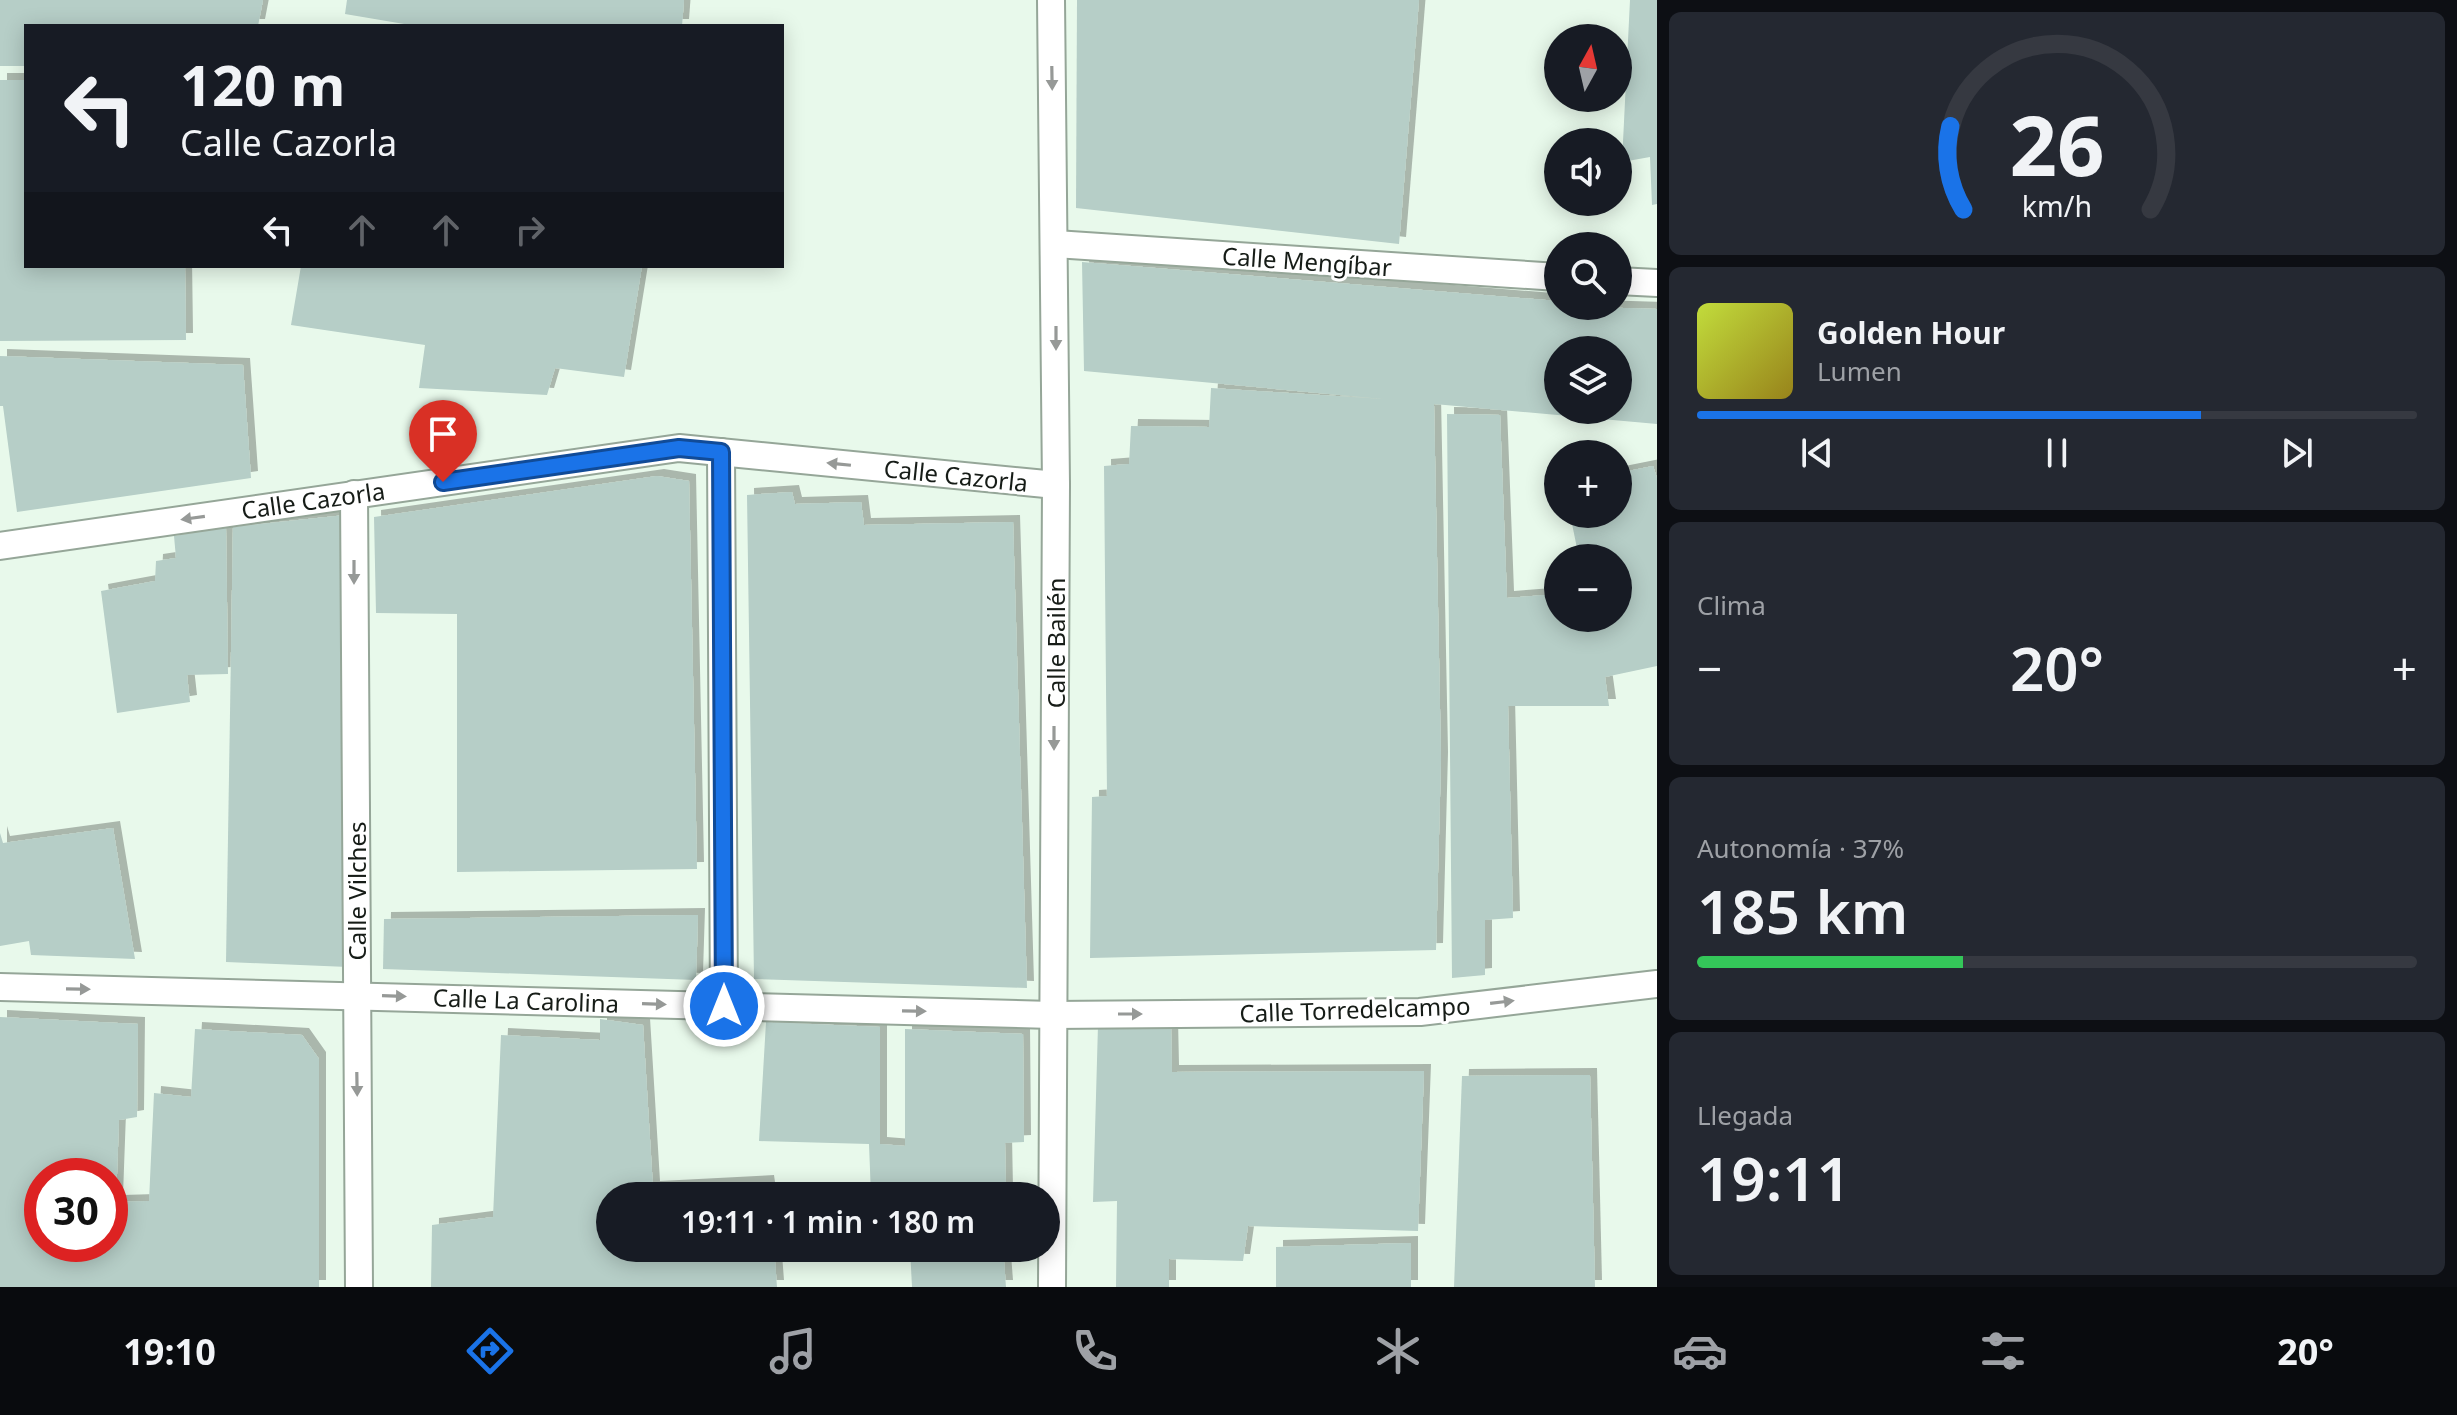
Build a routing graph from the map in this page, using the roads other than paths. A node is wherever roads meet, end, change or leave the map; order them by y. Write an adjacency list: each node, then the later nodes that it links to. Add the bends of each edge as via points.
1 (1051, 0): 2 (street, Calle Bailén, one-way to 2)
2 (1055, 244): 3 (street, Calle Mengíbar); 7 (street, Calle Bailén, one-way to 7)
3 (1544, 276)
4 (1632, 282): 5 (street)
5 (1657, 283)
6 (721, 452): 7 (street, Calle Cazorla, one-way to 6); 8 (street, Calle Cazorla, via 679,448); 13 (street)
7 (1056, 485): 14 (street, Calle Bailén, one-way to 14)
8 (354, 494): 9 (street, Calle Cazorla, one-way to 9); 12 (street, Calle Vilches, one-way to 12)
9 (0, 546)
10 (1657, 984): 14 (street, Calle Torredelcampo, one-way to 10, via 1420,1012)
11 (0, 987): 12 (street, Calle La Carolina, one-way to 12)
12 (356, 995): 13 (street, Calle La Carolina, one-way to 13); 15 (street, Calle Vilches, one-way to 15)
13 (724, 1006): 14 (street, Calle La Carolina, one-way to 14)
14 (1052, 1015): 16 (street, Calle Bailén)
15 (359, 1287)
16 (1052, 1287)

